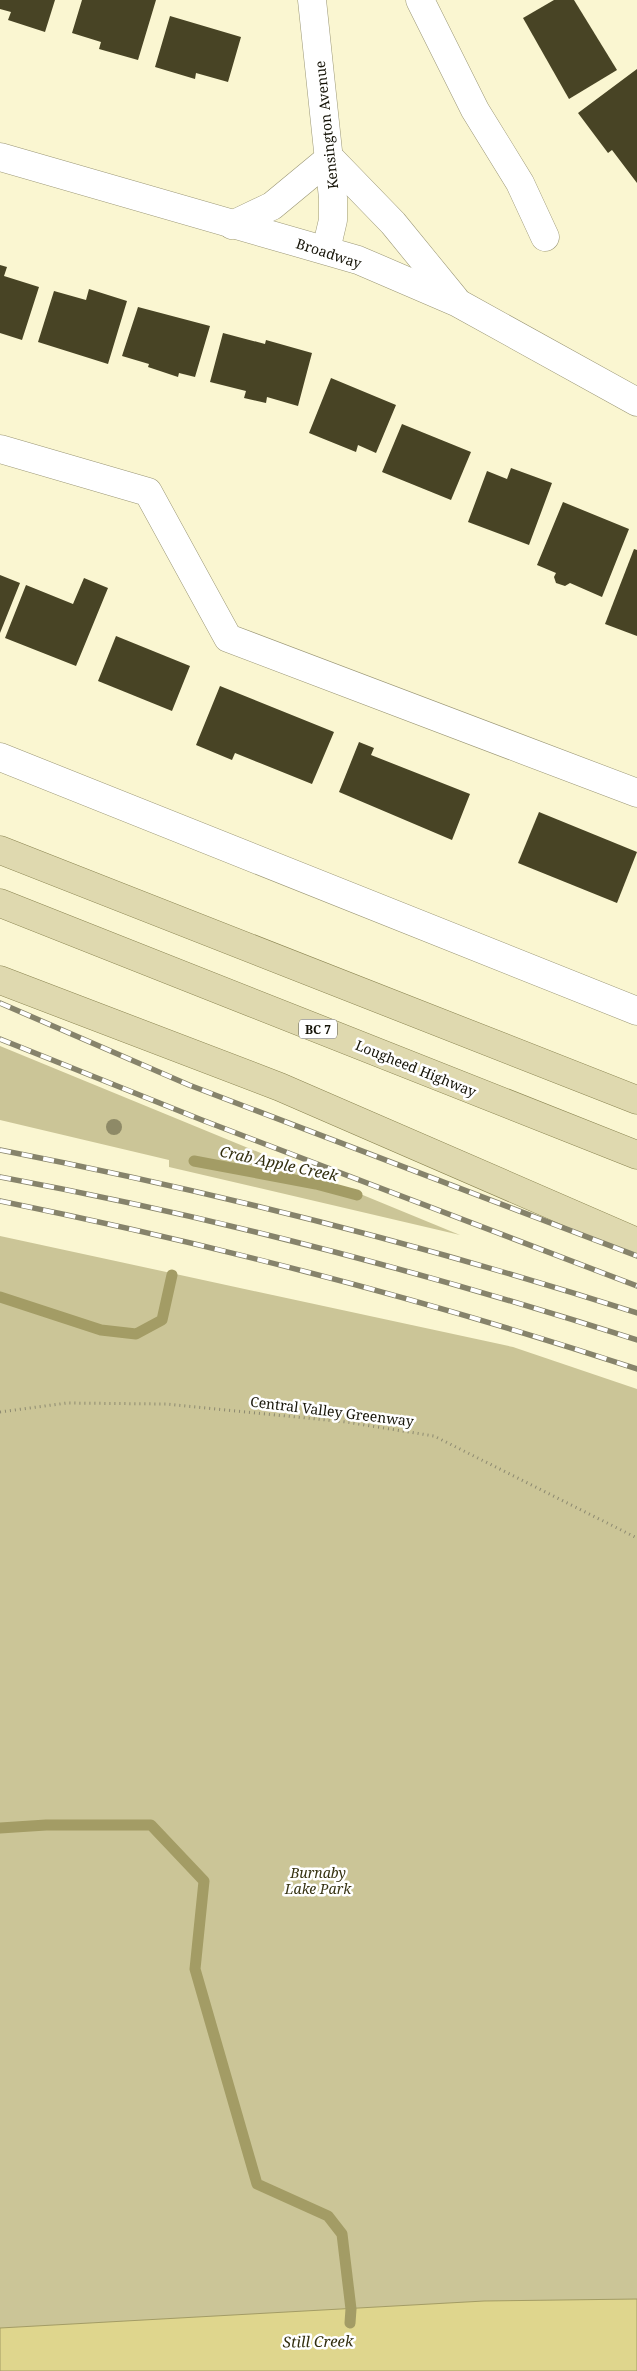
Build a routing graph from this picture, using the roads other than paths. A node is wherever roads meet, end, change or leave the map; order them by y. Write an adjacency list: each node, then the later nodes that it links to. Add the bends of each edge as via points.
1 (312, 0): 4 (street, Kensington Avenue)
2 (420, 0): 6 (street, via 475,110 520,183)
3 (0, 157): 5 (street, Broadway)
4 (330, 158): 5 (street, via 272,206); 7 (street, Kensington Avenue, via 333,220); 8 (street, via 393,223)
5 (232, 225): 7 (street, Broadway)
6 (545, 237)
7 (326, 250): 8 (street, Broadway, via 358,260)
8 (458, 303): 9 (street, Broadway)
9 (637, 402)
10 (0, 449): 12 (street, via 148,492 228,638)
11 (0, 757): 16 (street)
12 (637, 793)
13 (0, 850): 17 (main road)
14 (0, 904): 18 (main road, Lougheed Highway / BC 7)
15 (0, 980): 19 (main road, via 280,1087)
16 (637, 1011)
17 (637, 1100)
18 (637, 1154)
19 (637, 1242)

